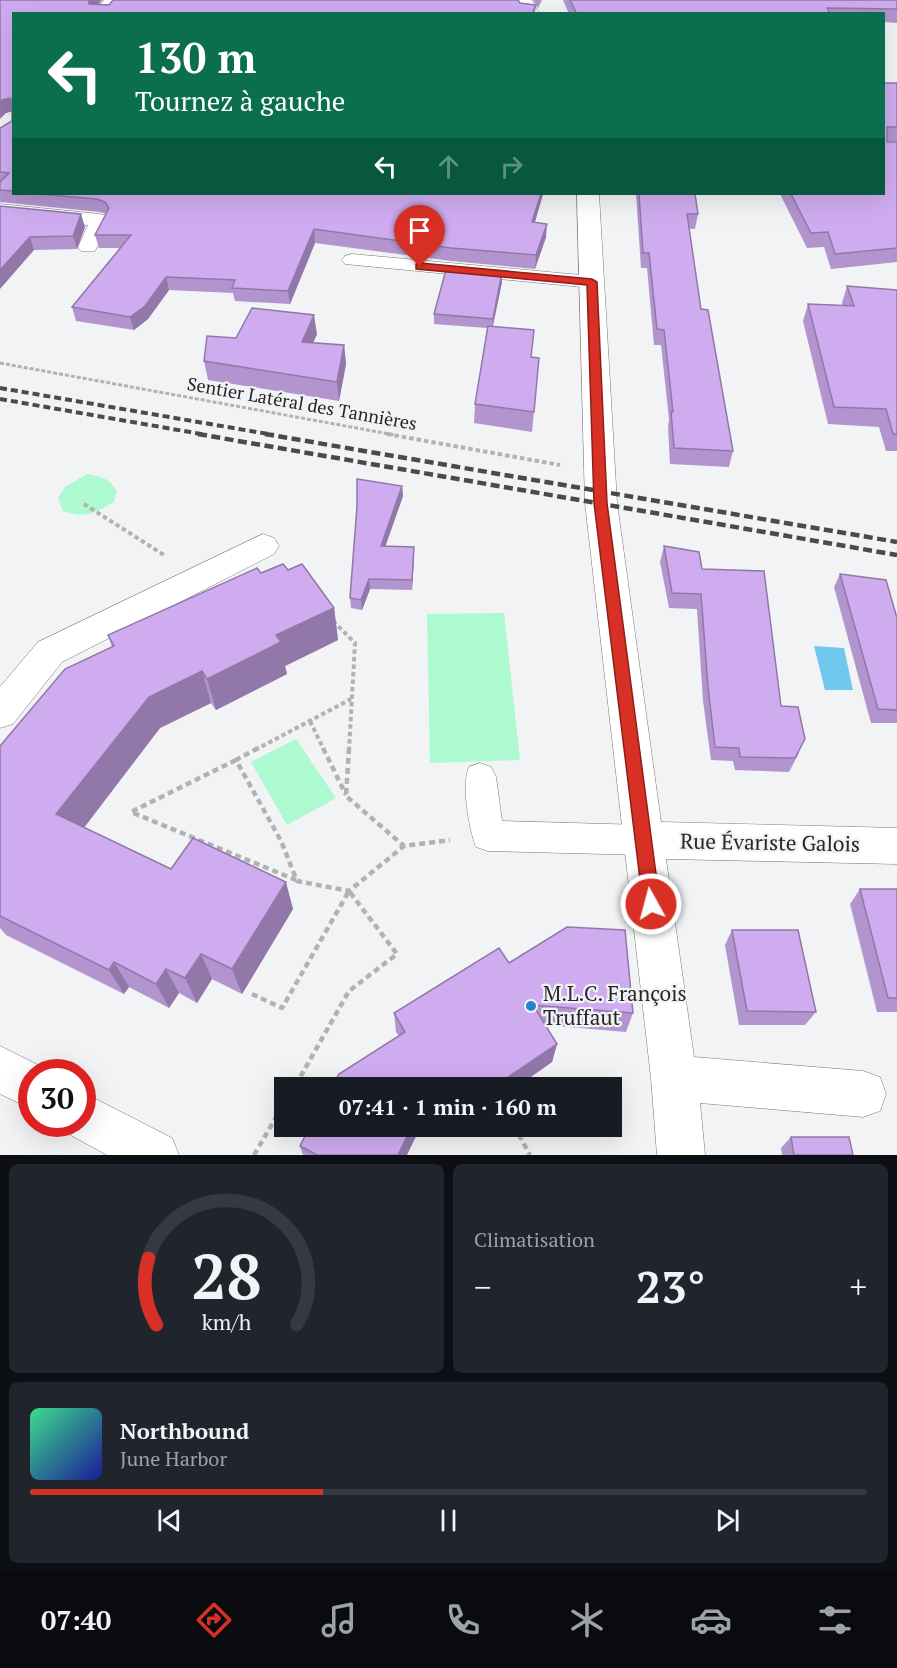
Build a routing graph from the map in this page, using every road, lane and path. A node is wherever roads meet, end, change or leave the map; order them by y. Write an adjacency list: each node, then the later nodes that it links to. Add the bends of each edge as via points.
1 (113, 0): 2 (street)
2 (104, 12)
3 (588, 195): 7 (street)
4 (0, 210): 5 (lane, via 100,220)
5 (88, 248)
6 (352, 261): 7 (lane)
7 (592, 282): 9 (street)
8 (0, 363): 9 (path, Sentier Latéral des Tannières)
9 (599, 471): 21 (street)
10 (84, 504): 12 (path)
11 (263, 546): 12 (street)
12 (200, 577): 15 (street, via 50,652)
13 (332, 619): 14 (path, via 355,643)
14 (352, 698): 16 (path); 19 (path)
15 (0, 713)
16 (310, 721): 17 (path); 19 (path)
17 (236, 760): 24 (path, via 281,841); 24 (path, via 131,812)
18 (480, 777): 20 (lane)
19 (346, 796): 22 (path)
20 (488, 836): 21 (lane); 22 (path)
21 (643, 840): 23 (street, Rue Évariste Galois); 29 (street)
22 (404, 846): 25 (path)
23 (897, 846)
24 (297, 881): 25 (path)
25 (349, 891): 26 (path, via 282,1008); 28 (path, via 397,954 350,991)
26 (252, 994)
27 (0, 1069): 30 (street)
28 (300, 1077)
29 (674, 1078): 31 (street); 38 (street)
30 (18, 1079)
31 (863, 1094)
32 (274, 1121): 36 (path)
33 (96, 1123): 35 (street)
34 (520, 1137): 37 (path)
35 (155, 1155)
36 (254, 1155)
37 (530, 1155)
38 (681, 1155)

